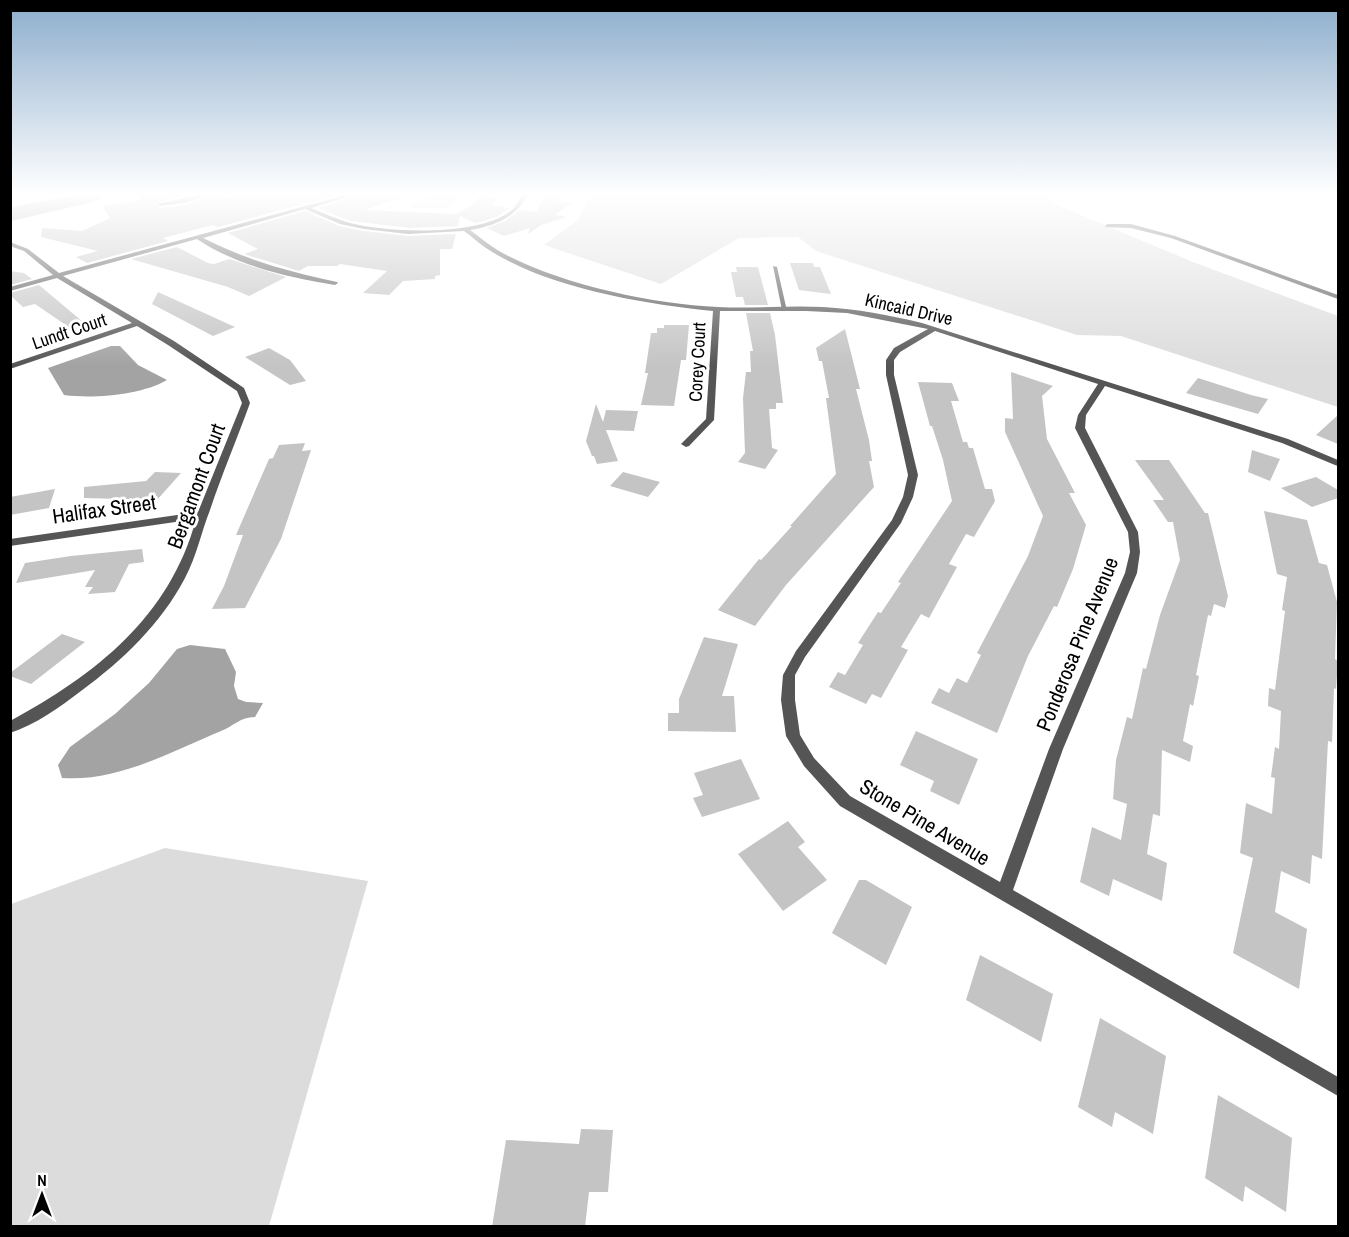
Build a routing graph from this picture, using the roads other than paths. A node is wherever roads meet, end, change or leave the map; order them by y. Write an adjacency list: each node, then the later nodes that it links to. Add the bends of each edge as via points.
1 (27, 251): 8 (street, Bergamont Court)
2 (156, 251): 8 (street)
3 (223, 251): 9 (street, via 264,268)
4 (495, 251): 13 (street, Kincaid Drive, via 546,273 597,288)
5 (1211, 251): 12 (street)
6 (1231, 251): 11 (street)
7 (775, 267): 14 (lane)
8 (61, 276): 10 (street); 15 (street, Bergamont Court)
9 (335, 284)
10 (10, 289)
11 (1338, 292)
12 (1338, 297)
13 (717, 309): 14 (street, Kincaid Drive); 19 (street, Corey Court, via 710,420)
14 (785, 310): 16 (street, Kincaid Drive, via 879,315)
15 (137, 324): 17 (street, Lundt Court); 21 (street, Bergamont Court, via 241,390 246,403)
16 (934, 328): 18 (street, Kincaid Drive); 24 (street, Stone Pine Avenue, via 897,350 890,360 913,476 909,497 897,521 800,654 789,675 788,699 793,736 809,762 845,801)
17 (10, 367)
18 (1103, 383): 20 (street, Kincaid Drive, via 1285,441); 24 (street, Ponderosa Pine Avenue, via 1082,414 1080,428 1133,532 1131,573 1056,749)
19 (686, 444)
20 (1338, 463)
21 (203, 515): 22 (street, Halifax Street); 23 (street, Bergamont Court, via 193,550 149,624 113,661 42,712)
22 (10, 543)
23 (10, 728)
24 (1004, 893): 25 (street, Stone Pine Avenue)
25 (1338, 1087)

